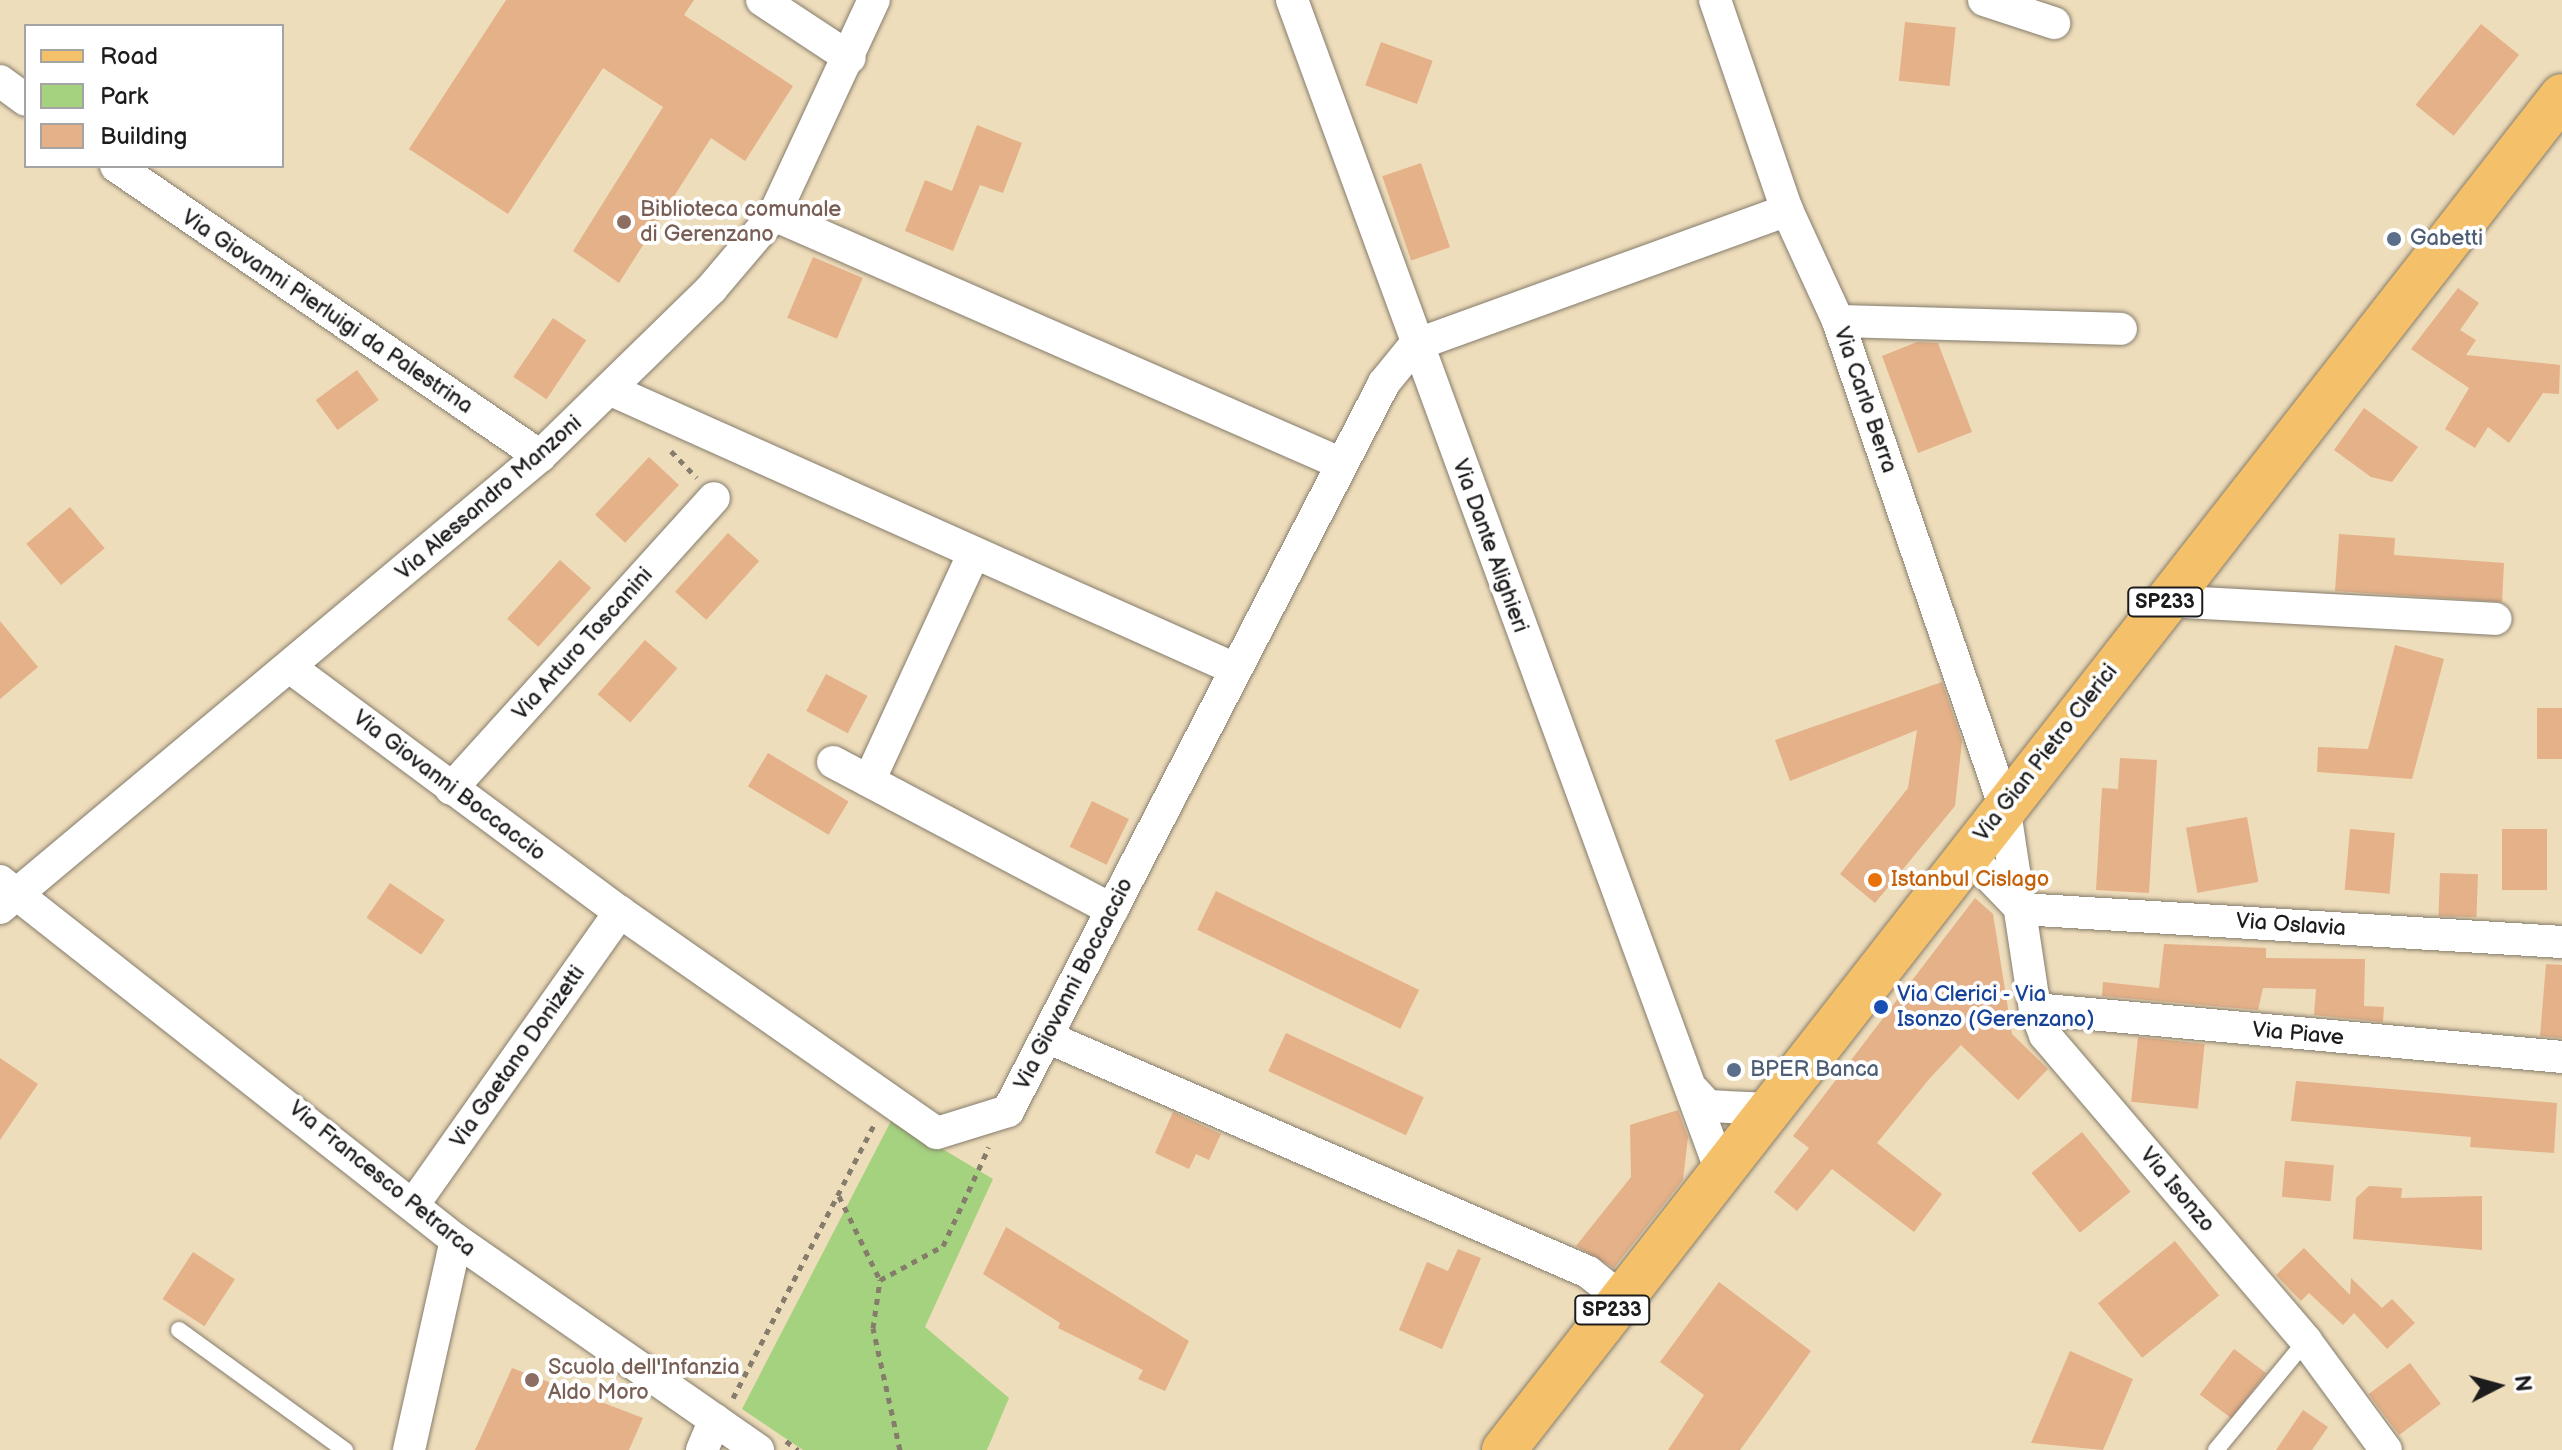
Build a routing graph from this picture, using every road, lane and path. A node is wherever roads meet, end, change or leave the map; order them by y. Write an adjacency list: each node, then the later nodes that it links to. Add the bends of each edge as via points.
1 (762, 0): 7 (street)
2 (874, 0): 7 (street, Via Alessandro Manzoni)
3 (1292, 0): 16 (street, Via Dante Alighieri)
4 (1715, 0): 12 (street, Via Carlo Berra)
5 (1984, 0): 6 (street)
6 (2054, 23)
7 (850, 58): 13 (street, Via Alessandro Manzoni)
8 (0, 81): 10 (street)
9 (2562, 96): 22 (main road, Via Gian Pietro Clerici / SP233)
10 (24, 99)
11 (119, 168): 18 (street, Via Giovanni Pierluigi da Palestrina)
12 (1787, 210): 14 (street, Via Carlo Berra); 16 (street)
13 (774, 215): 17 (street, Via Alessandro Manzoni); 19 (street)
14 (1838, 321): 15 (street); 29 (street, Via Carlo Berra)
15 (2121, 329)
16 (1415, 345): 19 (street, Via Giovanni Boccaccio, via 1384,383); 39 (street, Via Dante Alighieri)
17 (611, 390): 18 (street, Via Alessandro Manzoni); 21 (street)
18 (540, 456): 24 (street, Via Alessandro Manzoni)
19 (1342, 464): 25 (street, Via Giovanni Boccaccio)
20 (714, 498): 28 (street, Via Arturo Toscanini)
21 (973, 555): 25 (street); 27 (street)
22 (2165, 601): 23 (street); 29 (main road, Via Gian Pietro Clerici / SP233)
23 (2496, 619)
24 (291, 668): 28 (street, Via Giovanni Boccaccio); 31 (street, Via Alessandro Manzoni)
25 (1235, 669): 33 (street, Via Giovanni Boccaccio)
26 (833, 762): 27 (street)
27 (869, 781): 33 (street)
28 (451, 789): 34 (street, Via Giovanni Boccaccio)
29 (2004, 805): 30 (main road, Via Gian Pietro Clerici / SP233); 32 (street, Via Isonzo)
30 (1967, 853): 32 (street); 41 (main road, Via Gian Pietro Clerici / SP233)
31 (5, 895): 45 (street, Via Francesco Petrarca)
32 (2021, 909): 35 (street, Via Oslavia); 36 (street, Via Isonzo)
33 (1112, 910): 37 (street, Via Giovanni Boccaccio)
34 (620, 912): 40 (street, Via Giovanni Boccaccio); 45 (street, Via Gaetano Donizetti)
35 (2562, 942)
36 (2035, 1009): 38 (street, Via Piave); 50 (street, Via Isonzo, via 2045,1035)
37 (1047, 1037): 42 (street, Via Giovanni Boccaccio); 48 (street, via 1588,1272)
38 (2562, 1057)
39 (1693, 1090): 41 (street, via 1708,1106); 43 (street, Via Dante Alighieri)
40 (885, 1097): 42 (street, Via Giovanni Boccaccio, via 937,1133); 44 (path)
41 (1769, 1109): 43 (main road, Via Gian Pietro Clerici / SP233)
42 (1008, 1111): 47 (path, via 943,1246)
43 (1720, 1169): 48 (main road, Via Gian Pietro Clerici / SP233)
44 (839, 1196): 47 (path); 51 (path, via 745,1384)
45 (416, 1201): 46 (street, Via Francesco Petrarca)
46 (456, 1240): 51 (street, Via Francesco Petrarca); 54 (street)
47 (880, 1280): 57 (path, via 873,1328)
48 (1621, 1298): 52 (main road, Via Gian Pietro Clerici / SP233)
49 (179, 1330): 53 (lane)
50 (2306, 1341): 58 (lane); 59 (street, Via Isonzo)
51 (715, 1420): 55 (street); 56 (street, Via Francesco Petrarca)
52 (1507, 1449)
53 (345, 1450)
54 (409, 1450)
55 (702, 1450)
56 (758, 1450)
57 (900, 1450)
58 (2216, 1450)
59 (2386, 1450)

